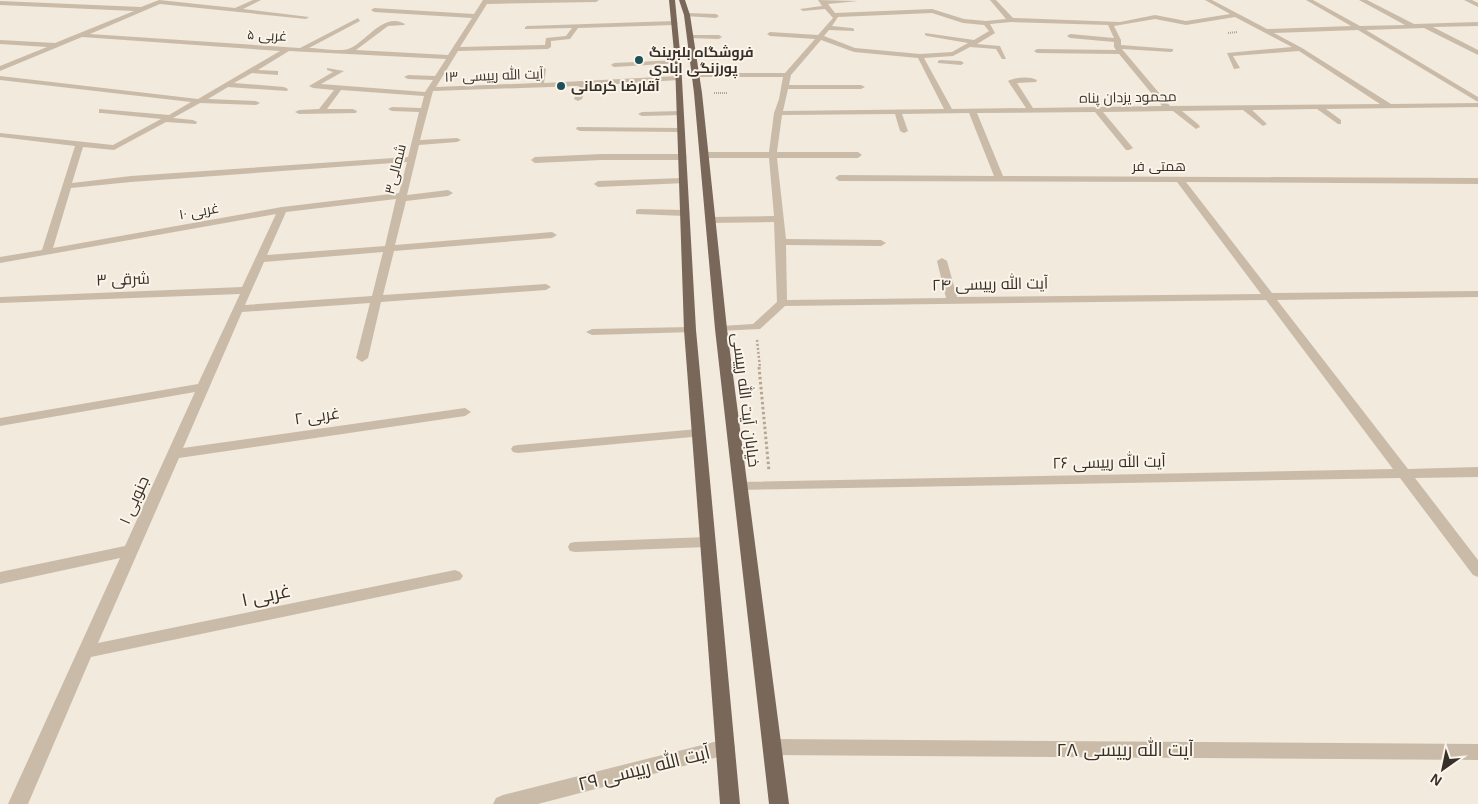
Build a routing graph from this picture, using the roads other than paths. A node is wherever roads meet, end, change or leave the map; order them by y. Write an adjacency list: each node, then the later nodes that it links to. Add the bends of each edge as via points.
1 (258, 0): 19 (street)
2 (596, 0): 12 (street)
3 (672, 0): 29 (main road, خیابان آیت الله رییسی)
4 (682, 0): 22 (main road, خیابان آیت الله رییسی)
5 (993, 0): 28 (street)
6 (1209, 0): 7 (street); 21 (street)
7 (1226, 0)
8 (1309, 0): 39 (street)
9 (1362, 0): 34 (street)
10 (1467, 0): 16 (street)
11 (162, 1): 17 (street); 19 (street)
12 (485, 1): 24 (street, شمالی۳)
13 (855, 1): 15 (street)
14 (0, 3): 17 (street)
15 (824, 3): 18 (street); 23 (street)
16 (1478, 5)
17 (144, 9): 44 (street)
18 (803, 9)
19 (236, 10): 26 (street)
20 (374, 10): 24 (street)
21 (1236, 14): 32 (street, via 1186,23 1155,17); 41 (street)
22 (687, 15): 25 (street); 46 (main road, خیابان آیت الله رییسی)
23 (833, 15): 30 (street, via 932,11 963,21); 38 (street, via 836,18)
24 (476, 16): 59 (street, شمالی۳)
25 (716, 16)
26 (306, 17)
27 (358, 20): 54 (street)
28 (1011, 20): 30 (street); 32 (street)
29 (674, 23): 36 (street); 63 (main road, خیابان آیت الله رییسی)
30 (986, 23): 50 (street, via 993,32)
31 (402, 24): 58 (street, via 387,24)
32 (1110, 24): 52 (street)
33 (1478, 24): 35 (street)
34 (1413, 26): 35 (street); 39 (street)
35 (1424, 26): 60 (street)
36 (576, 27): 37 (street); 59 (street, غربی ۵, via 568,38 548,39 548,47)
37 (527, 28)
38 (827, 28): 40 (street); 48 (street)
39 (1359, 28): 41 (street); 88 (street)
40 (852, 30)
41 (1267, 30): 55 (street)
42 (770, 34): 48 (street)
43 (928, 34): 50 (street)
44 (82, 35): 51 (street); 53 (street, غربی ۵)
45 (1070, 36): 52 (street)
46 (690, 37): 47 (street); 72 (main road, خیابان آیت الله رییسی)
47 (718, 37)
48 (820, 37): 61 (street, via 854,50); 73 (street)
49 (0, 42): 51 (street)
50 (972, 44): 61 (street, via 953,54); 62 (street, via 998,47)
51 (58, 45): 66 (street)
52 (1119, 46): 56 (street); 57 (street); 96 (street)
53 (288, 48): 54 (street, غربی ۵); 70 (street)
54 (302, 49): 58 (street, غربی ۵)
55 (1300, 49): 67 (street, via 1229,54); 92 (street)
56 (1171, 50)
57 (1037, 51)
58 (349, 52): 59 (street, غربی ۵)
59 (453, 53): 76 (street, شمالی۳)
60 (1478, 53)
61 (921, 58): 64 (street); 102 (street)
62 (1004, 58)
63 (678, 62): 65 (street); 77 (main road, خیابان آیت الله رییسی)
64 (961, 63)
65 (614, 65)
66 (0, 68)
67 (1236, 68)
68 (329, 69): 84 (street, آیت الله رییسی ۱۳, via 340,71 313,86)
69 (542, 69): 81 (street)
70 (250, 71): 71 (street); 80 (street)
71 (275, 73)
72 (695, 75): 73 (street); 107 (main road, خیابان آیت الله رییسی)
73 (787, 76): 82 (street)
74 (0, 78): 89 (street)
75 (408, 78): 76 (street)
76 (437, 78): 86 (street, شمالی۳)
77 (678, 78): 79 (street, آیت الله رییسی ۱۳); 107 (main road, خیابان آیت الله رییسی)
78 (1033, 80): 98 (street, via 1012,80)
79 (584, 84): 81 (street, آیت الله رییسی ۱۳); 87 (street)
80 (226, 85): 85 (street); 89 (street)
81 (540, 86): 86 (street, آیت الله رییسی ۱۳)
82 (785, 87): 83 (street); 108 (street)
83 (861, 87)
84 (339, 88): 86 (street, آیت الله رییسی ۱۳); 105 (street)
85 (284, 89)
86 (429, 92): 97 (street, شمالی۳)
87 (578, 99)
88 (1478, 100)
89 (198, 101): 90 (street); 110 (street)
90 (256, 103)
91 (1478, 105): 92 (street, محمود یزدان پناه)
92 (1389, 106): 93 (street, محمود یزدان پناه)
93 (1319, 107): 94 (street, محمود یزدان پناه); 112 (street)
94 (1245, 108): 96 (street, محمود یزدان پناه); 113 (street)
95 (392, 109): 97 (street)
96 (1172, 109): 99 (street, محمود یزدان پناه); 114 (street)
97 (424, 110): 120 (street, شمالی۳)
98 (1030, 110): 99 (street, محمود یزدان پناه); 103 (street, محمود یزدان پناه)
99 (1098, 110): 122 (street)
100 (102, 111): 110 (street)
101 (353, 111): 105 (street)
102 (949, 111): 103 (street, محمود یزدان پناه); 106 (street, محمود یزدان پناه)
103 (972, 111): 130 (street)
104 (299, 112): 105 (street)
105 (321, 112)
106 (898, 112): 108 (street, محمود یزدان پناه); 117 (street)
107 (690, 113): 109 (street); 116 (main road, خیابان آیت الله رییسی); 123 (main road, خیابان آیت الله رییسی)
108 (778, 113): 124 (street)
109 (642, 114)
110 (166, 119): 111 (street); 121 (street, via 114,148)
111 (193, 122)
112 (1338, 122)
113 (1263, 124)
114 (1196, 127)
115 (580, 129): 116 (street)
116 (681, 130): 126 (main road, خیابان آیت الله رییسی)
117 (904, 131)
118 (0, 135): 121 (street)
119 (457, 140): 120 (street)
120 (415, 143): 127 (street, شمالی۳)
121 (80, 144): 135 (street)
122 (1129, 148)
123 (705, 155): 124 (street); 142 (main road, خیابان آیت الله رییسی)
124 (773, 155): 125 (street); 141 (street)
125 (858, 155)
126 (683, 157): 128 (street); 132 (main road, خیابان آیت الله رییسی)
127 (412, 159): 135 (street); 137 (street, شمالی۳)
128 (535, 160)
129 (839, 178): 130 (street, همتی فر)
130 (1000, 179): 131 (street, همتی فر)
131 (1179, 179): 133 (street, همتی فر); 154 (street)
132 (683, 181): 134 (street); 140 (main road, خیابان آیت الله رییسی)
133 (1478, 181)
134 (598, 184)
135 (67, 186): 147 (street)
136 (448, 193): 137 (street, غربی ۱۰)
137 (402, 197): 138 (street, غربی ۱۰); 146 (street, شمالی۳)
138 (282, 210): 147 (street, غربی ۱۰); 148 (street, جنوبی ۱)
139 (639, 212): 140 (street)
140 (685, 213): 161 (main road, خیابان آیت الله رییسی)
141 (779, 219): 142 (street); 144 (street)
142 (710, 220): 160 (main road, خیابان آیت الله رییسی)
143 (552, 235): 146 (street)
144 (781, 242): 145 (street); 158 (street)
145 (881, 243)
146 (389, 248): 148 (street); 155 (street, شمالی۳)
147 (46, 253): 149 (street, غربی ۱۰)
148 (261, 259): 152 (street, جنوبی ۱)
149 (0, 260)
150 (942, 261): 157 (street)
151 (546, 287): 155 (street)
152 (246, 290): 156 (street, شرقی ۳); 159 (street, جنوبی ۱)
153 (1478, 294): 154 (street, آیت الله رییسی ۲۴)
154 (1269, 297): 157 (street, آیت الله رییسی ۲۴); 171 (street)
155 (376, 299): 159 (street); 163 (street, شمالی۳)
156 (0, 300)
157 (952, 301): 158 (street, آیت الله رییسی ۲۴)
158 (782, 303): 160 (street, via 756,327)
159 (238, 309): 164 (street, جنوبی ۱)
160 (721, 329): 172 (main road, خیابان آیت الله رییسی)
161 (690, 330): 162 (street); 167 (main road, خیابان آیت الله رییسی)
162 (592, 332)
163 (362, 358)
164 (204, 387): 166 (street); 169 (street, جنوبی ۱)
165 (465, 412): 169 (street, غربی ۲)
166 (0, 422)
167 (698, 433): 168 (street); 173 (main road, خیابان آیت الله رییسی)
168 (518, 450)
169 (174, 454): 175 (street, جنوبی ۱)
170 (1478, 472): 171 (street, آیت الله رییسی ۲۶)
171 (1404, 473): 172 (street, آیت الله رییسی ۲۶); 176 (street)
172 (740, 487): 181 (main road, خیابان آیت الله رییسی)
173 (707, 542): 174 (street); 180 (main road, خیابان آیت الله رییسی)
174 (575, 547)
175 (131, 550): 178 (street); 179 (street, جنوبی ۱)
176 (1478, 571)
177 (455, 576): 179 (street, غربی ۱)
178 (0, 578)
179 (85, 652): 183 (street, جنوبی ۱)
180 (726, 747): 184 (street, آیت الله رییسی ۲۹); 185 (main road, خیابان آیت الله رییسی)
181 (772, 747): 182 (street, آیت الله رییسی ۲۸); 186 (main road, خیابان آیت الله رییسی)
182 (1478, 752)
183 (18, 804)
184 (503, 804)
185 (730, 804)
186 (779, 804)

